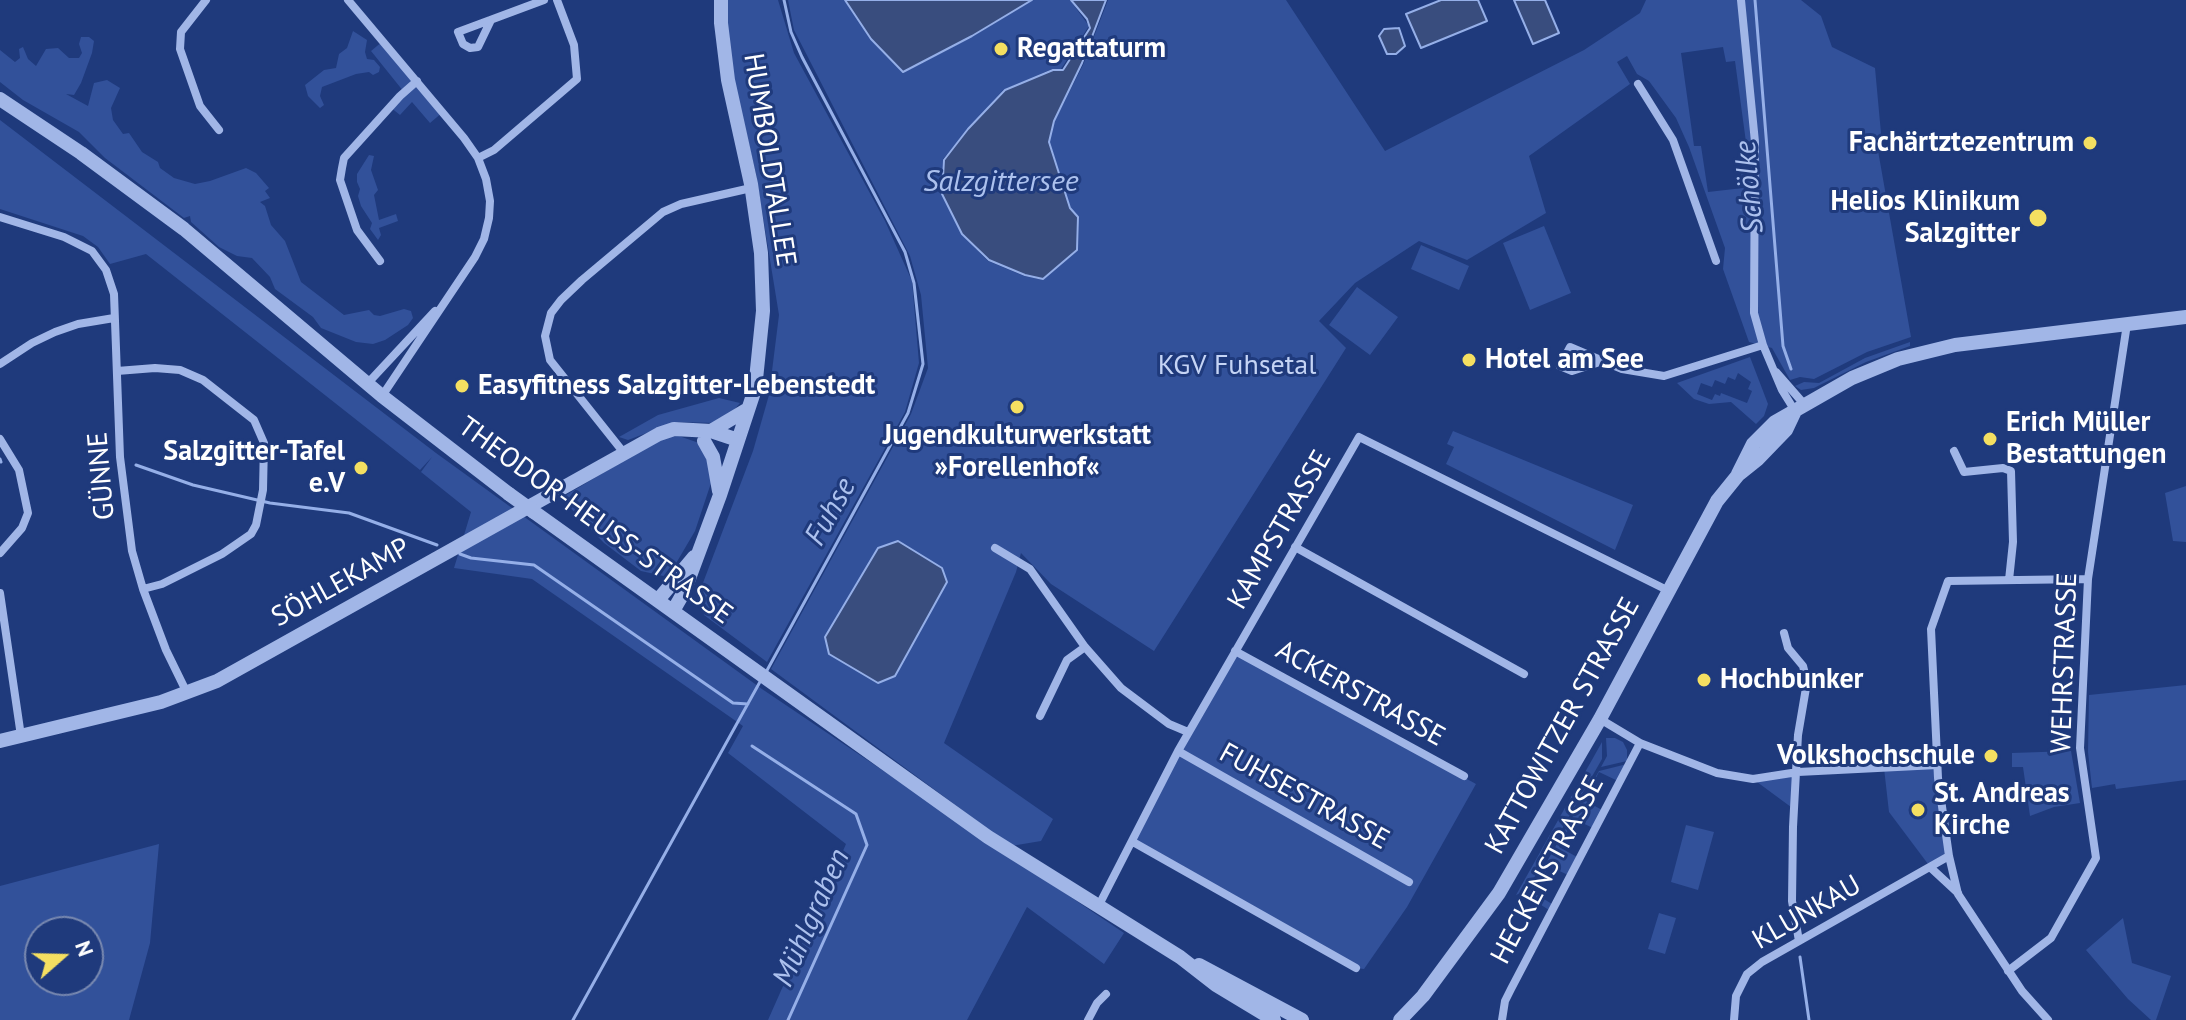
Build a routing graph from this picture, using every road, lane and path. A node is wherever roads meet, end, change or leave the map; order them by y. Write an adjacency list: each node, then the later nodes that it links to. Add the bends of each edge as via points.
1 (206, 0): 11 (street, via 181,32 180,49 200,106)
2 (348, 0): 8 (street)
3 (544, 0): 7 (street)
4 (557, 0): 12 (street, via 574,45 577,79)
5 (721, 0): 13 (street, HUMBOLDTALLEE, via 728,80)
6 (1741, 0): 23 (street, via 1755,142 1754,313)
7 (491, 20)
8 (417, 81): 12 (street); 15 (street, via 344,158 340,180 357,230)
9 (1638, 84): 16 (street, via 1673,140)
10 (0, 99): 27 (street, THEODOR-HEUSS-STRASSE, via 184,229)
11 (219, 130)
12 (478, 158): 17 (street, via 486,179 489,218 475,257)
13 (751, 188): 30 (street, HUMBOLDTALLEE, via 763,311); 35 (street, via 663,212 551,313 545,336 550,360)
14 (0, 217): 21 (street, GÜNNE, via 92,251 114,294)
15 (380, 261)
16 (1716, 261)
17 (444, 302): 27 (street); 28 (street)
18 (2186, 306): 19 (street, KATTOWITZER STRASSE)
19 (2170, 317): 20 (street, KATTOWITZER STRASSE); 22 (street, KATTOWITZER STRASSE)
20 (2186, 317)
21 (114, 318): 25 (street, via 55,332); 26 (street, GÜNNE)
22 (2127, 324): 29 (street, KATTOWITZER STRASSE, via 1921,352 1871,369); 41 (street, WEHRSTRASSE)
23 (1763, 345): 24 (street, via 1664,376); 29 (street)
24 (1603, 361): 24 (street, via 1570,347 1560,366 1572,371)
25 (0, 364)
26 (117, 371): 43 (street, GÜNNE, via 126,515); 43 (street, via 180,370 203,380 254,420 264,443 263,490 251,534 222,554)
27 (367, 384): 28 (street, THEODOR-HEUSS-STRASSE)
28 (382, 396): 46 (street, THEODOR-HEUSS-STRASSE, bridge)
29 (1800, 408): 44 (street, KATTOWITZER STRASSE, via 1775,422 1753,444)
30 (748, 409): 31 (street); 33 (street, HUMBOLDTALLEE)
31 (708, 436): 33 (street, SÖHLEKAMP); 35 (street, SÖHLEKAMP, via 674,429); 36 (street)
32 (0, 439): 39 (street, via 19,470 28,513)
33 (736, 447): 36 (street, HUMBOLDTALLEE)
34 (1954, 451): 42 (street, via 1964,472 2011,471)
35 (624, 453): 52 (street, SÖHLEKAMP)
36 (720, 495): 40 (street, HUMBOLDTALLEE)
37 (1295, 547): 44 (street, KAMPSTRASSE, via 1359,437); 50 (street, KAMPSTRASSE); 51 (street)
38 (995, 548): 49 (street, via 1030,569)
39 (0, 553)
40 (695, 557): 46 (street, HUMBOLDTALLEE); 47 (street, HUMBOLDTALLEE)
41 (2088, 579): 42 (street); 72 (street, WEHRSTRASSE, via 2080,748 2096,858 2051,938)
42 (2009, 580): 60 (street, via 1948,581 1931,629)
43 (143, 589): 52 (street, GÜNNE)
44 (1667, 590): 54 (street, KATTOWITZER STRASSE)
45 (0, 593): 56 (street)
46 (658, 600): 47 (street, THEODOR-HEUSS-STRASSE)
47 (673, 611): 68 (street, THEODOR-HEUSS-STRASSE, via 988,837)
48 (1784, 633): 61 (street, via 1807,682)
49 (1085, 647): 53 (street, via 1067,660); 55 (street, via 1121,688)
50 (1235, 651): 55 (street, KAMPSTRASSE); 62 (street, ACKERSTRASSE)
51 (1524, 674)
52 (187, 693): 56 (street, SÖHLEKAMP)
53 (1040, 716)
54 (1600, 719): 58 (street); 74 (street, KATTOWITZER STRASSE, via 1499,893)
55 (1188, 732): 59 (street, KAMPSTRASSE)
56 (21, 736): 57 (street, SÖHLEKAMP)
57 (0, 741)
58 (1640, 743): 61 (street, via 1717,773 1753,779); 80 (street, HECKENSTRASSE, via 1505,1001)
59 (1178, 751): 63 (street, KAMPSTRASSE); 66 (street, FUHSESTRASSE)
60 (1937, 765): 61 (street); 64 (street)
61 (1798, 772): 69 (street, via 1792,901)
62 (1464, 776)
63 (1133, 842): 68 (street, KAMPSTRASSE); 71 (street)
64 (1949, 856): 65 (street, KLUNKAU); 67 (street)
65 (1931, 868): 67 (street); 69 (street, KLUNKAU)
66 (1409, 882)
67 (1958, 894): 72 (street)
68 (1099, 905): 70 (street, THEODOR-HEUSS-STRASSE)
69 (1799, 941): 81 (street, KLUNKAU, via 1747,974 1736,996)
70 (1180, 957): 76 (street); 77 (street)
71 (1356, 968)
72 (2008, 971): 82 (street)
73 (1106, 994): 75 (street)
74 (1423, 996): 78 (street, KATTOWITZER STRASSE); 79 (street, KATTOWITZER STRASSE)
75 (1088, 1020)
76 (1274, 1020)
77 (1302, 1020)
78 (1400, 1020)
79 (1413, 1020)
80 (1502, 1020)
81 (1734, 1020)
82 (2048, 1020)

